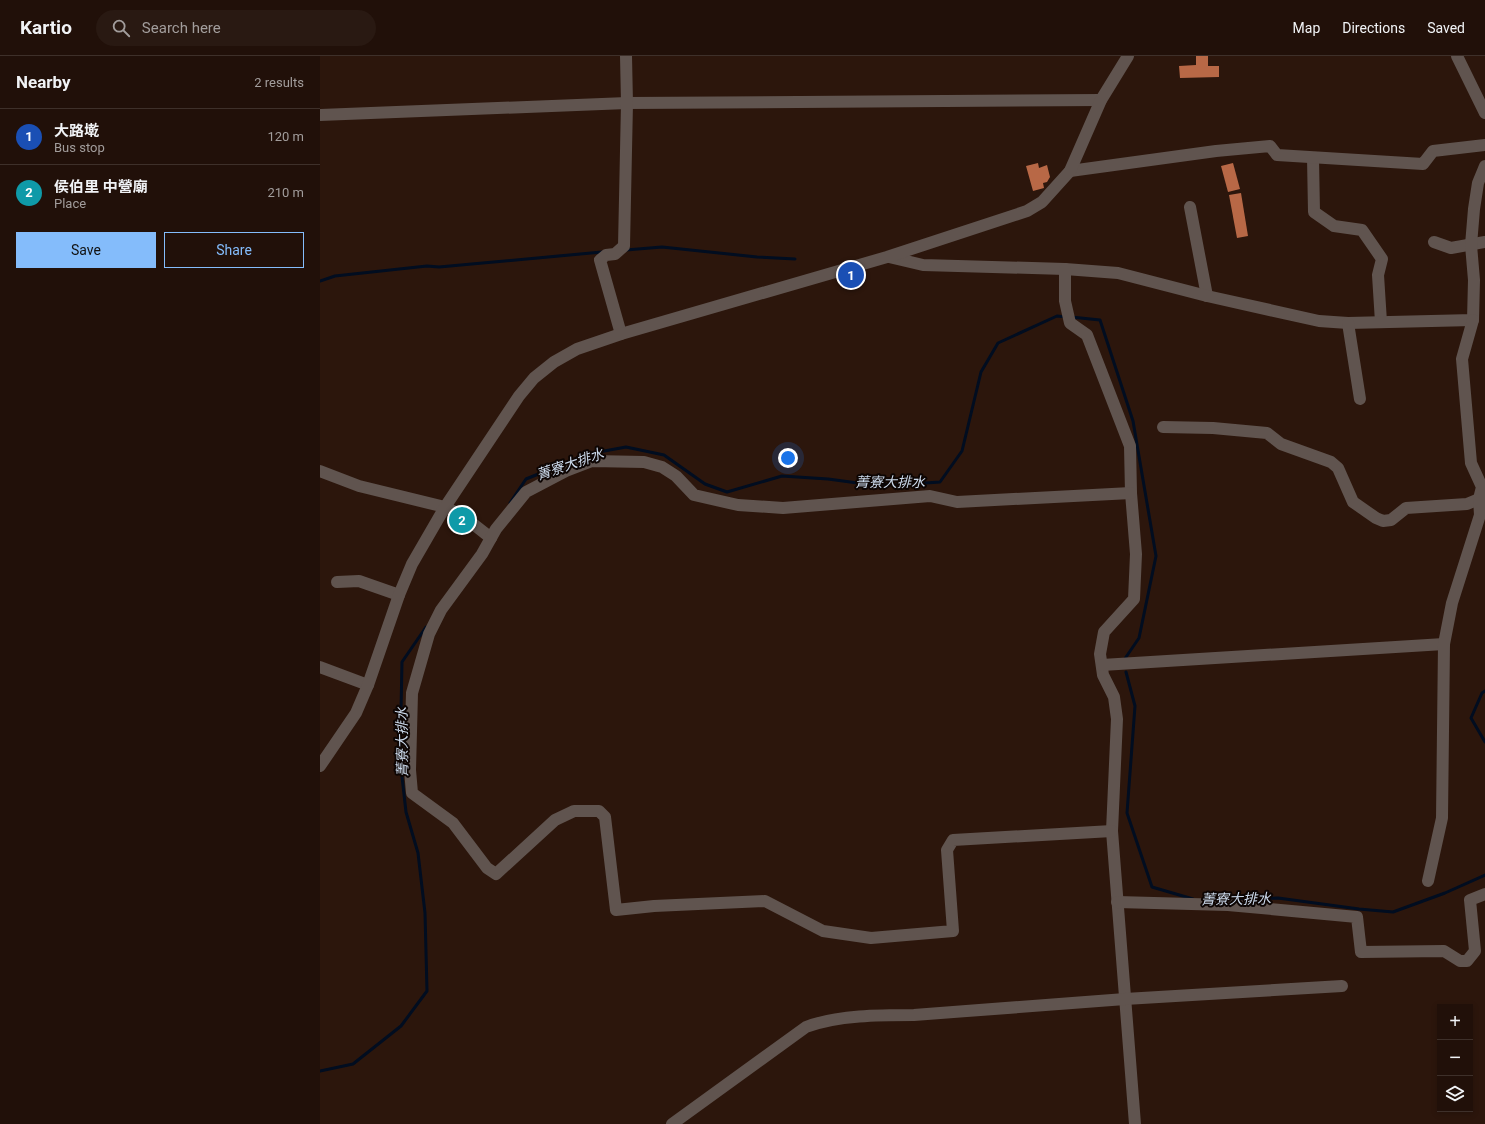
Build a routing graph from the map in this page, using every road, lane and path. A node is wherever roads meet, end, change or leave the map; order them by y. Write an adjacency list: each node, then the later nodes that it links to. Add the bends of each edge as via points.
1 (626, 56): 5 (street)
2 (1128, 56): 4 (street)
3 (1457, 56): 6 (street)
4 (1101, 100): 5 (street); 11 (street)
5 (627, 103): 7 (street); 23 (street, via 619,250 600,260)
6 (1485, 112)
7 (320, 115)
8 (1485, 145): 9 (street, via 1433,151 1423,164)
9 (1313, 158): 11 (street, via 1277,155 1270,146); 21 (street, via 1314,212 1334,226 1362,230 1382,259 1378,275)
10 (1485, 166): 15 (street, via 1478,183)
11 (1070, 171): 16 (street, via 1042,202 1027,211)
12 (1190, 208): 19 (street)
13 (1434, 242): 15 (street, via 1451,248)
14 (1485, 242): 15 (street)
15 (1471, 245): 18 (street)
16 (888, 257): 17 (street, via 923,265); 23 (street)
17 (1065, 269): 19 (street, via 1118,273); 28 (street, via 1065,301 1070,323 1087,335 1130,446)
18 (1480, 280): 20 (street)
19 (1206, 296): 22 (street, via 1320,321)
20 (1473, 320): 21 (street); 27 (street, via 1462,360 1471,463)
21 (1380, 322): 22 (street)
22 (1348, 323): 24 (street)
23 (621, 334): 30 (street, via 577,349 554,362 534,378)
24 (1360, 399)
25 (1163, 427): 29 (street, via 1267,433 1281,444 1331,462 1338,468 1354,502 1383,521 1391,520 1406,508 1467,504)
26 (320, 471): 30 (street, via 359,486)
27 (1483, 486): 29 (street)
28 (1131, 492): 31 (street, via 957,502 930,496 783,508 738,505 694,495 676,476 662,467 644,462 592,461 566,471 526,492); 35 (street, via 1136,554 1134,599 1104,632 1100,654)
29 (1479, 499): 34 (street, via 1480,515 1452,603)
30 (445, 507): 31 (street, via 463,516); 33 (street, via 412,564)
31 (490, 537): 39 (street, via 482,554 441,610 429,634 412,693 410,770 412,793 453,823 487,868 496,874 555,820 574,811 599,811 605,816 616,910 765,901 823,931 871,938 953,931 947,850 953,840)
32 (337, 582): 33 (street, via 359,581)
33 (399, 594): 37 (street)
34 (1444, 644): 35 (street); 40 (street, via 1442,818)
35 (1102, 665): 39 (street, via 1102,675 1114,697 1117,719)
36 (320, 667): 37 (street)
37 (368, 685): 38 (street, via 356,713)
38 (320, 766)
39 (1112, 831): 42 (street)
40 (1428, 881)
41 (1485, 894): 42 (street, via 1470,900 1475,951 1467,961 1460,961 1444,951 1361,952 1357,917 1228,905)
42 (1117, 902): 44 (street)
43 (1342, 986): 44 (street)
44 (1125, 999): 45 (street, via 881,1015 820,1022 806,1027); 46 (street)
45 (672, 1124)
46 (1135, 1124)

